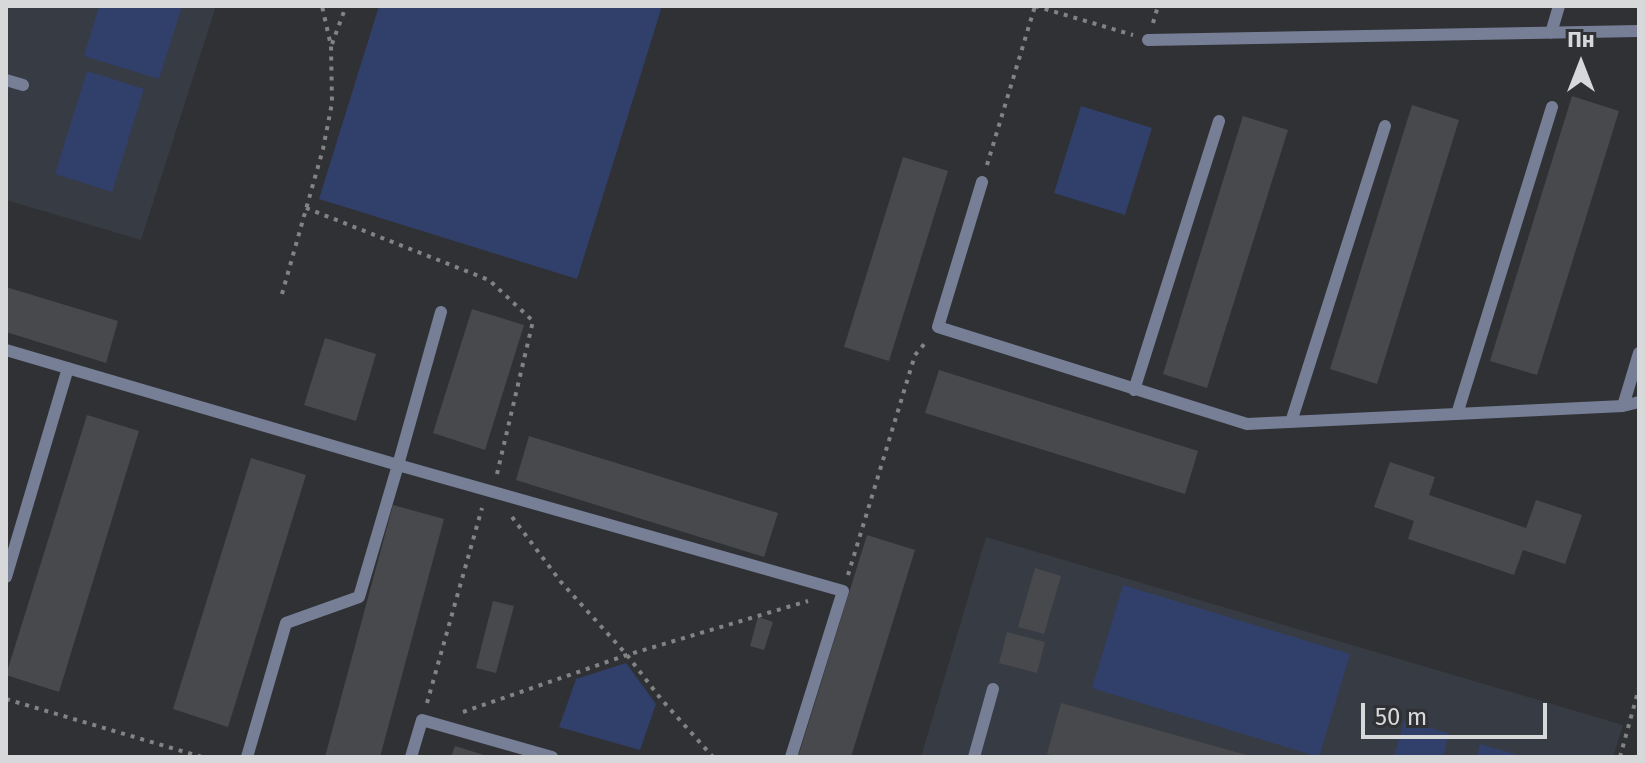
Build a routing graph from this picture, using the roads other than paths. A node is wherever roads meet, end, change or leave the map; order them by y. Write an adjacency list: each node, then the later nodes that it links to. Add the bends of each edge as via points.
1 (1559, 6): 3 (lane)
2 (1639, 31): 3 (lane)
3 (1551, 33): 4 (lane)
4 (1148, 40)
5 (6, 80): 6 (lane)
6 (23, 85)
7 (1552, 107): 18 (lane)
8 (1219, 121): 15 (lane)
9 (1385, 126): 19 (lane)
10 (982, 182): 15 (lane, via 938,327)
11 (441, 312): 20 (lane)
12 (6, 350): 14 (lane)
13 (1639, 353): 17 (lane)
14 (68, 368): 20 (lane); 21 (lane)
15 (1134, 390): 19 (lane, via 1247,424)
16 (1639, 402): 17 (lane)
17 (1623, 406): 18 (lane)
18 (1457, 414): 19 (lane)
19 (1291, 422)
20 (398, 465): 23 (lane, via 359,597 286,623); 26 (lane, via 843,591)
21 (6, 577)
22 (993, 689): 27 (lane)
23 (247, 757)
24 (411, 757): 25 (lane, via 422,720)
25 (552, 757)
26 (791, 757)
27 (974, 757)

